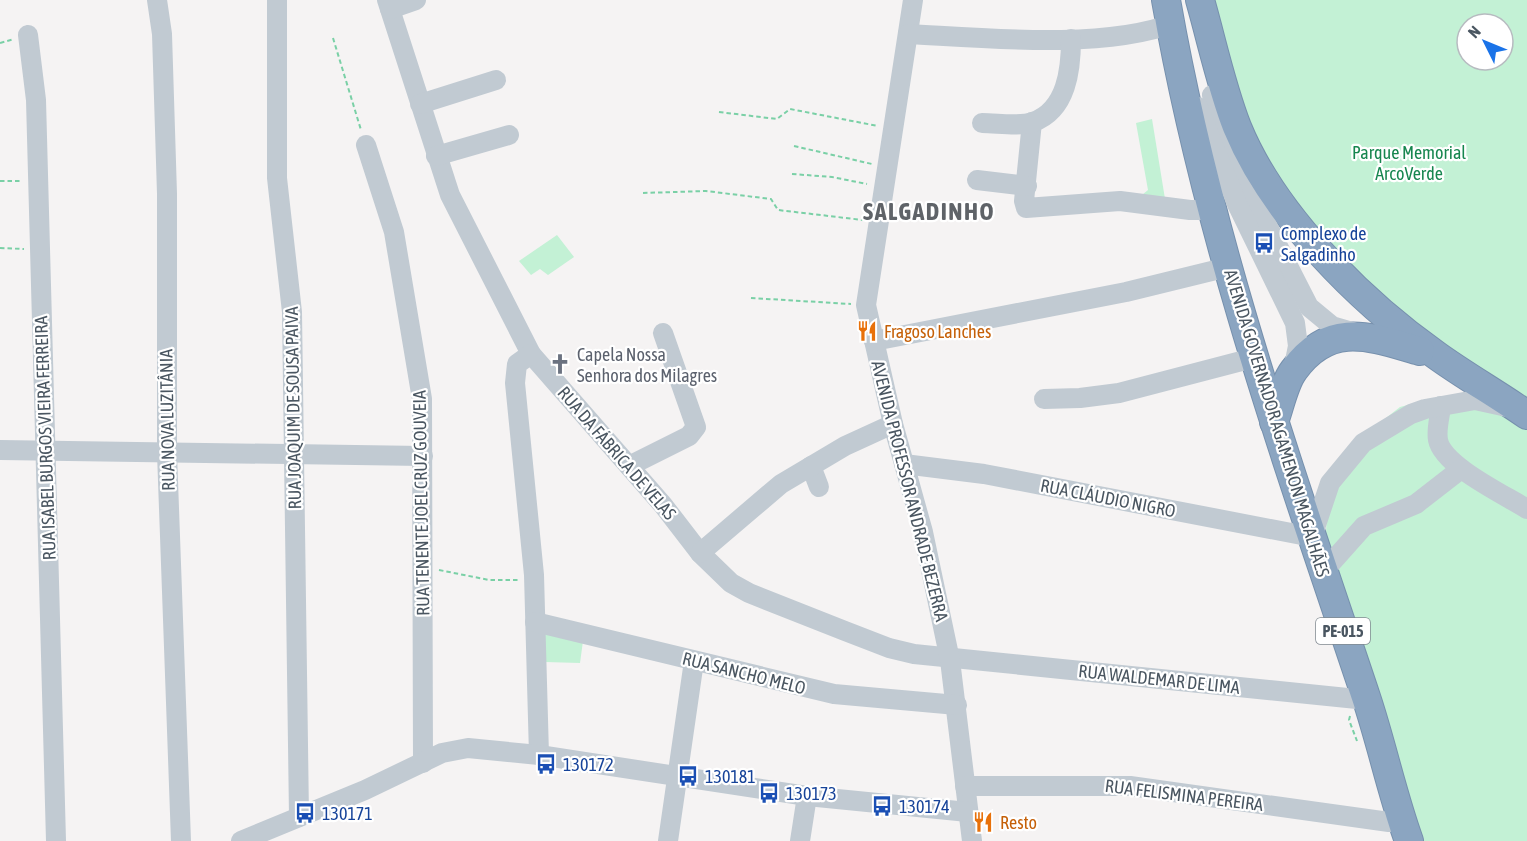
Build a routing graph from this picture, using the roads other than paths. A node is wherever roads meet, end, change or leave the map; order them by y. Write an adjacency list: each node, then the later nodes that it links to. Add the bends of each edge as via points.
1 (157, 0): 37 (street, RUA NOVA LUZITÂNIA, via 162,34 167,194)
2 (277, 0): 38 (street, RUA JOAQUIM DE SOUSA PAIVA, via 277,178 292,312)
3 (416, 0): 7 (street)
4 (914, 0): 9 (street, AVENIDA PROFESSOR ANDRADE BEZERRA)
5 (1192, 0): 24 (street, via 1204,64 1225,138 1298,288 1309,307 1332,326)
6 (1200, 0): 27 (highway, via 1238,127 1279,199 1311,240 1373,304)
7 (389, 4): 13 (street, RUA DA FÁBRICA DE VELAS)
8 (1170, 12): 11 (street, via 1133,32); 21 (highway, AVENIDA GOVERNADOR AGAMENON MAGALHÃES / PE-015); 29 (street, via 1202,118 1237,204 1295,323 1298,346)
9 (908, 34): 11 (street); 25 (street, AVENIDA PROFESSOR ANDRADE BEZERRA, via 866,304)
10 (28, 35): 36 (street, RUA ISABEL BURGOS VIEIRA FERREIRA, via 36,100)
11 (1071, 39): 14 (street, via 1070,78 1055,104)
12 (496, 80): 13 (street)
13 (420, 105): 18 (street, RUA DA FÁBRICA DE VELAS)
14 (1032, 122): 15 (street); 20 (street)
15 (982, 123)
16 (509, 135): 18 (street)
17 (366, 145): 39 (street, RUA TENENTE JOEL CRUZ GOUVEIA, via 396,241 422,399)
18 (436, 156): 26 (street, RUA DA FÁBRICA DE VELAS, via 450,195)
19 (977, 180): 20 (street)
20 (1027, 186): 21 (street, via 1028,209 1120,201)
21 (1210, 210): 22 (highway, AVENIDA GOVERNADOR AGAMENON MAGALHÃES / PE-015)
22 (1228, 267): 25 (street, via 1126,292); 28 (highway, AVENIDA GOVERNADOR AGAMENON MAGALHÃES / PE-015)
23 (663, 333): 41 (street, via 696,427 688,436)
24 (1367, 336): 27 (highway); 29 (highway, via 1332,339)
25 (874, 341): 34 (street, AVENIDA PROFESSOR ANDRADE BEZERRA)
26 (531, 354): 41 (street, RUA DA FÁBRICA DE VELAS); 49 (street, via 517,364 515,383)
27 (1436, 356): 32 (highway)
28 (1253, 358): 30 (street, via 1119,393); 33 (highway, AVENIDA GOVERNADOR AGAMENON MAGALHÃES / PE-015)
29 (1293, 371): 33 (highway)
30 (1044, 399)
31 (1441, 406): 32 (street, via 1475,400); 43 (street, via 1440,444); 46 (street, via 1411,414 1363,443 1330,483)
32 (1523, 413)
33 (1274, 422): 46 (highway, AVENIDA GOVERNADOR AGAMENON MAGALHÃES / PE-015)
34 (892, 424): 40 (street, AVENIDA PROFESSOR ANDRADE BEZERRA); 42 (street)
35 (0, 450): 36 (street)
36 (45, 451): 37 (street); 62 (street, RUA ISABEL BURGOS VIEIRA FERREIRA)
37 (167, 453): 38 (street); 63 (street, RUA NOVA LUZITÂNIA)
38 (294, 455): 39 (street); 60 (street, RUA JOAQUIM DE SOUSA PAIVA)
39 (423, 456): 55 (street, RUA TENENTE JOEL CRUZ GOUVEIA)
40 (904, 464): 46 (street, RUA CLÁUDIO NIGRO, via 984,474); 50 (street, AVENIDA PROFESSOR ANDRADE BEZERRA)
41 (629, 466): 47 (street, RUA DA FÁBRICA DE VELAS)
42 (811, 466): 44 (street); 47 (street, via 781,484)
43 (1461, 469): 45 (street); 48 (street, via 1416,504 1365,526)
44 (819, 487)
45 (1527, 509)
46 (1311, 537): 48 (highway, AVENIDA GOVERNADOR AGAMENON MAGALHÃES / PE-015)
47 (700, 553): 50 (street, RUA DA FÁBRICA DE VELAS, via 749,593 889,648)
48 (1323, 572): 52 (highway, AVENIDA GOVERNADOR AGAMENON MAGALHÃES / PE-015)
49 (535, 622): 51 (street, RUA SANCHO MELO); 54 (street)
50 (950, 660): 52 (street, RUA WALDEMAR DE LIMA); 53 (street, AVENIDA PROFESSOR ANDRADE BEZERRA)
51 (694, 661): 53 (street, RUA SANCHO MELO, via 834,694); 56 (street)
52 (1367, 700): 61 (highway, AVENIDA GOVERNADOR AGAMENON MAGALHÃES / PE-015)
53 (957, 705): 57 (street, AVENIDA PROFESSOR ANDRADE BEZERRA)
54 (538, 755): 55 (street, via 468,748 442,753); 56 (street)
55 (423, 763): 60 (street)
56 (676, 774): 58 (street); 65 (street)
57 (965, 786): 59 (street, AVENIDA PROFESSOR ANDRADE BEZERRA); 61 (street, RUA FELISMINA PEREIRA, via 1130,786 1389,822)
58 (807, 796): 59 (street); 66 (street)
59 (968, 813): 67 (street, AVENIDA PROFESSOR ANDRADE BEZERRA)
60 (299, 817): 64 (street)
61 (1405, 831)
62 (56, 841)
63 (181, 841)
64 (241, 841)
65 (668, 841)
66 (800, 841)
67 (972, 841)

